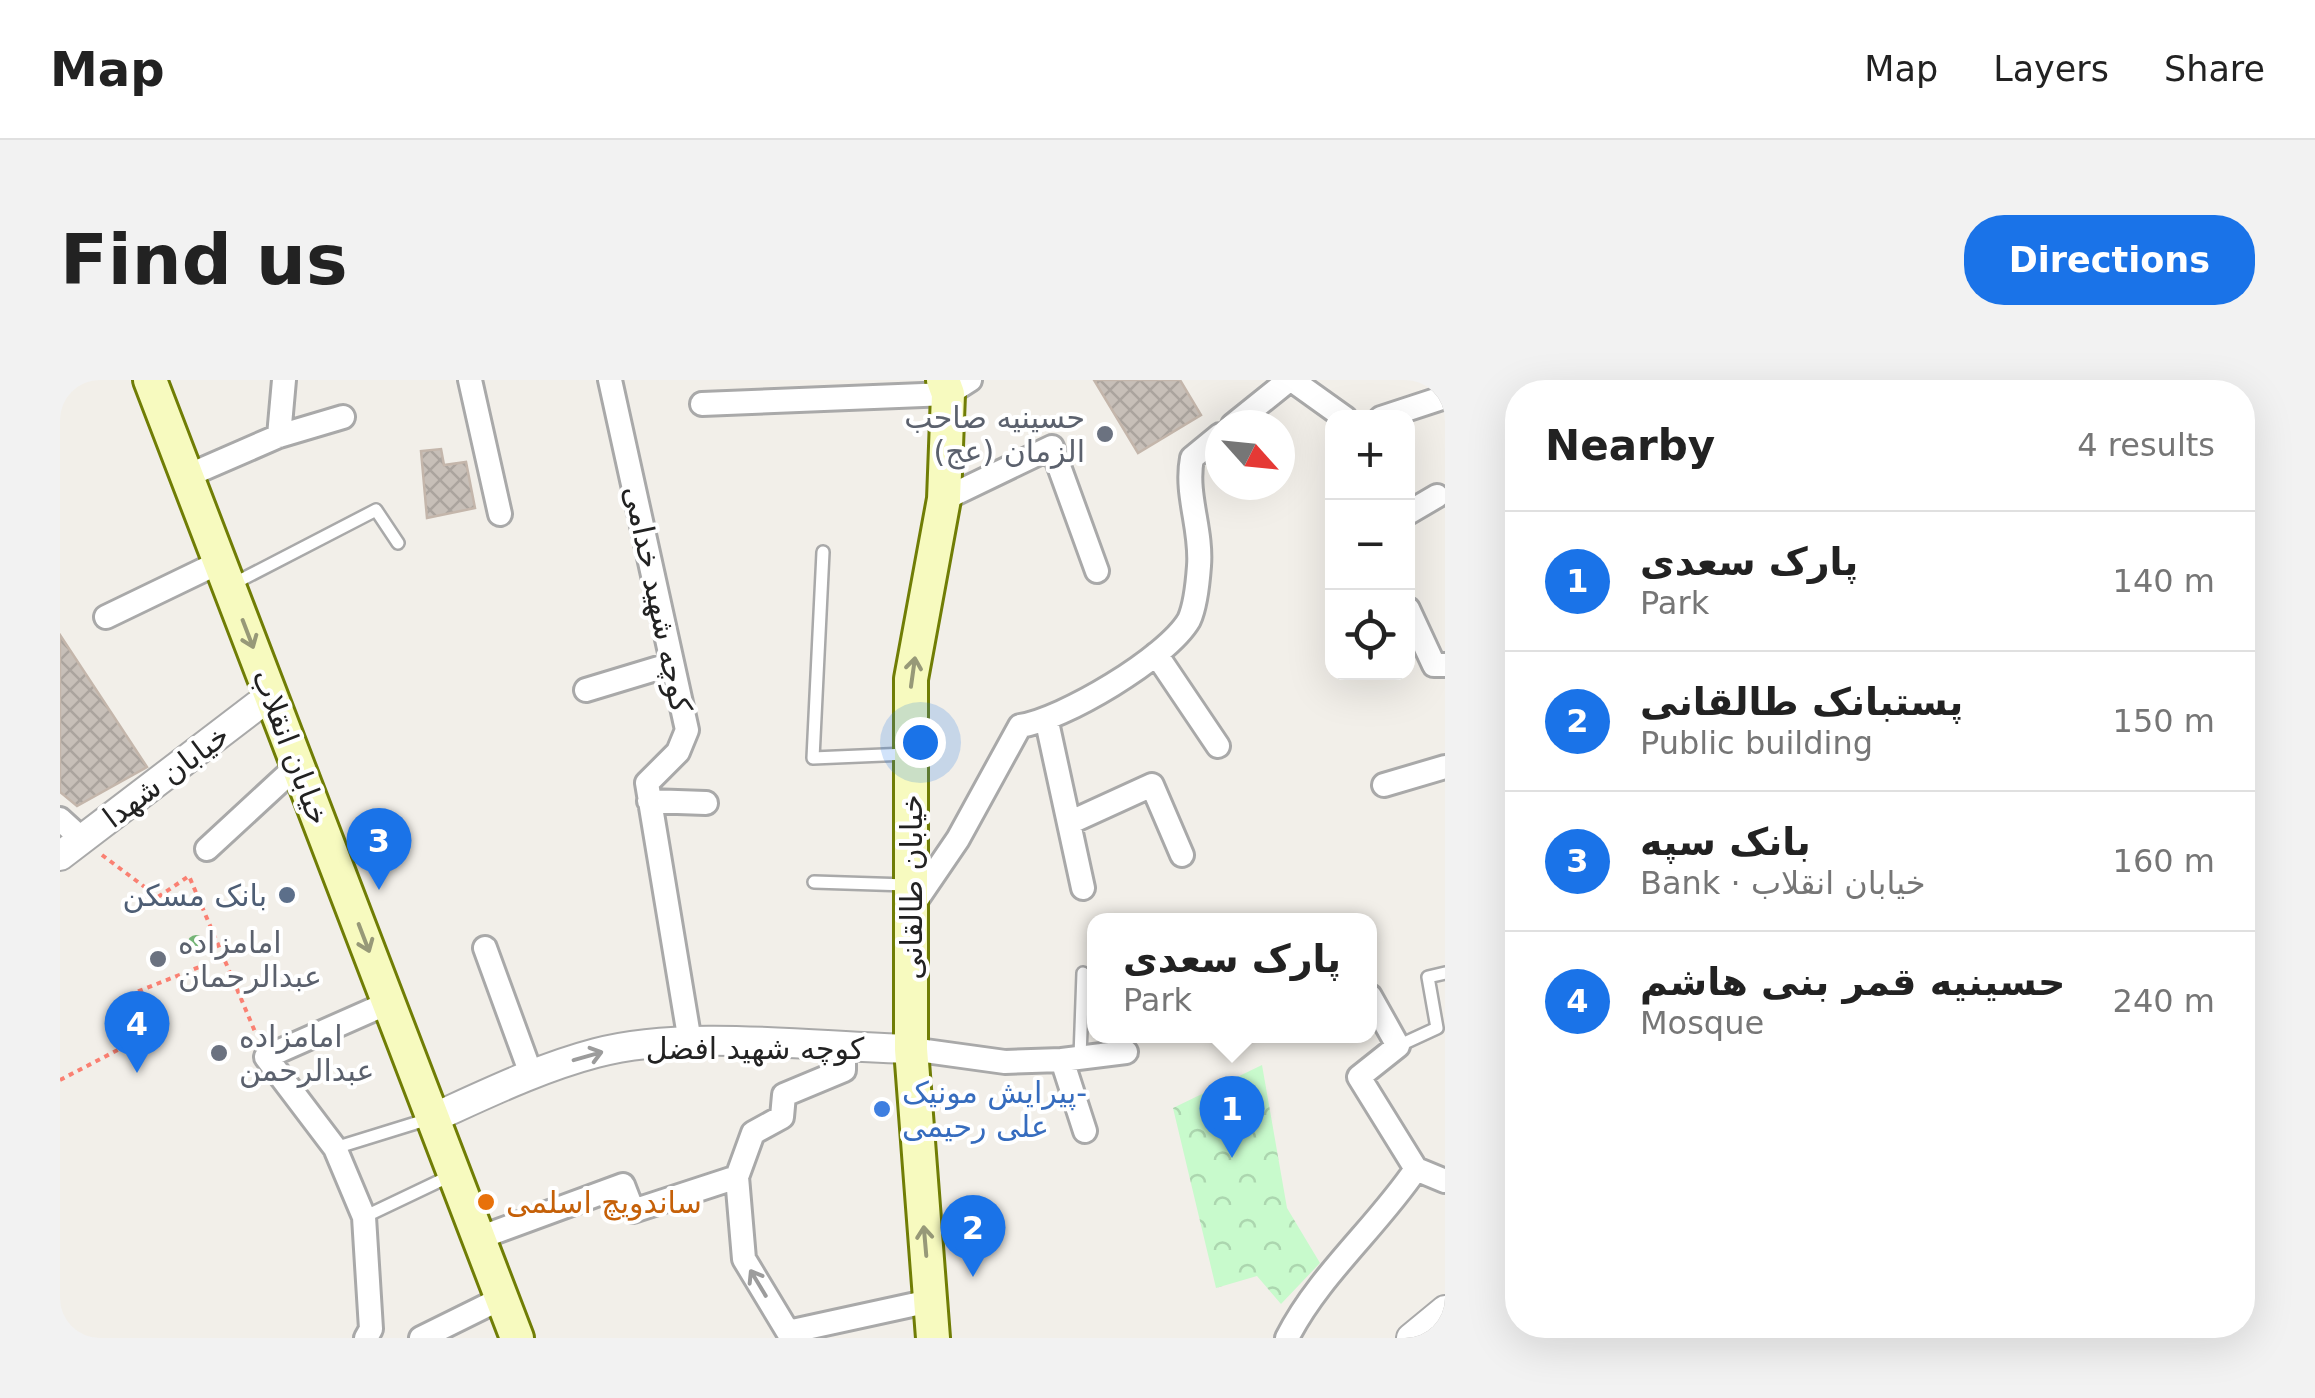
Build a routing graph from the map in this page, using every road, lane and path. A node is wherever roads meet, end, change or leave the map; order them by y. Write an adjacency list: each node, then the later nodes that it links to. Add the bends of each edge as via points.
1 (150, 380): 15 (main road, خیابان انقلاب)
2 (284, 380): 13 (street)
3 (470, 380): 19 (street)
4 (610, 380): 27 (street, کوچه شهید خدامی)
5 (1291, 380): 9 (street); 10 (street)
6 (953, 385): 8 (street); 17 (main road, خیابان طالقانی)
7 (1445, 398): 11 (street)
8 (702, 404)
9 (1252, 410)
10 (1334, 410)
11 (1407, 410)
12 (343, 418): 13 (street)
13 (279, 436): 15 (street)
14 (1205, 447): 26 (street, via 1192,458 1188,480 1200,564 1189,619)
15 (187, 476): 23 (main road, خیابان انقلاب)
16 (1437, 496): 18 (street)
17 (944, 500): 22 (street, via 1052,446); 33 (main road, خیابان طالقانی, one-way to 17, via 911,680)
18 (1415, 510)
19 (500, 514)
20 (398, 543): 23 (lane, via 376,510)
21 (823, 552): 33 (lane, via 813,758)
22 (1097, 572)
23 (225, 574): 24 (street); 30 (main road, خیابان انقلاب, one-way to 30)
24 (106, 616)
25 (1415, 624): 28 (street, via 1434,665)
26 (1156, 654): 31 (street); 32 (street)
27 (672, 664): 29 (street); 37 (street, کوچه شهید خدامی, via 687,730 678,752 646,783)
28 (1445, 665)
29 (586, 690)
30 (271, 696): 34 (main road, خیابان انقلاب); 41 (street, خیابان شهدا)
31 (1047, 722): 40 (street); 46 (street, via 1020,726 958,838)
32 (1218, 746)
33 (911, 754): 46 (main road, خیابان طالقانی)
34 (298, 765): 42 (street); 51 (main road, خیابان انقلاب, one-way to 51)
35 (1445, 767): 36 (street)
36 (1384, 784)
37 (649, 801): 38 (street); 53 (street)
38 (706, 803)
39 (60, 819): 41 (street)
40 (1071, 822): 43 (street, via 1152,785); 45 (street)
41 (71, 848): 48 (path, via 158,898 189,876)
42 (207, 849)
43 (1182, 856)
44 (814, 882): 46 (lane)
45 (1082, 888)
46 (911, 897): 56 (main road, خیابان طالقانی)
47 (485, 948): 60 (street)
48 (222, 958): 58 (path); 61 (path, via 119,999 135,1040)
49 (1082, 972): 59 (lane)
50 (1445, 973): 54 (lane, via 1428,977 1437,1028)
51 (388, 1003): 58 (street); 62 (main road, خیابان انقلاب)
52 (1377, 1008): 54 (street)
53 (690, 1042): 55 (street, کوچه شهید افضل); 60 (street, کوچه شهید افضل, one-way to 53, via 600,1051)
54 (1398, 1046): 65 (street, via 1359,1077)
55 (844, 1048): 56 (street, کوچه شهید افضل); 67 (street, via 844,1070 784,1095 782,1116 753,1132)
56 (910, 1050): 59 (street, via 1005,1062); 72 (main road, خیابان طالقانی, one-way to 56)
57 (1126, 1052): 59 (street)
58 (266, 1057): 64 (street)
59 (1071, 1059): 63 (street)
60 (532, 1074): 62 (street, کوچه شهید افضل)
61 (60, 1080)
62 (432, 1118): 64 (lane); 66 (main road, خیابان انقلاب)
63 (1085, 1132)
64 (336, 1148): 69 (street)
65 (1416, 1169): 68 (street); 78 (street, via 1306,1302)
66 (454, 1174): 69 (lane); 70 (main road, خیابان انقلاب)
67 (737, 1177): 70 (street, via 632,1211 622,1186); 72 (street, one-way to 67, via 788,1332 744,1259)
68 (1445, 1182)
69 (364, 1218): 74 (street, via 371,1329)
70 (479, 1238): 71 (main road, خیابان انقلاب)
71 (502, 1298): 75 (street); 76 (main road, خیابان انقلاب)
72 (930, 1301): 77 (main road, خیابان طالقانی)
73 (1445, 1310): 79 (street)
74 (366, 1338)
75 (421, 1338)
76 (517, 1338)
77 (933, 1338)
78 (1287, 1338)
79 (1411, 1338)

